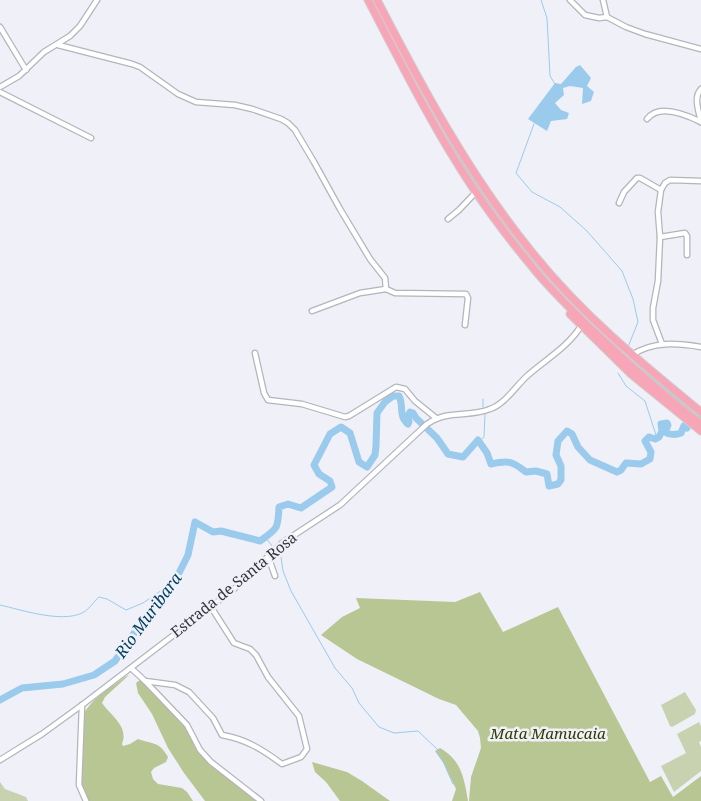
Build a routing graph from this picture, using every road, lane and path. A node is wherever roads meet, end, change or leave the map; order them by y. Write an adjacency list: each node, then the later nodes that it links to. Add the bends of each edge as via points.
1 (97, 0): 8 (street, via 80,26)
2 (367, 0): 19 (highway, via 418,97)
3 (377, 0): 32 (highway, via 455,144 493,200 564,289)
4 (570, 0): 6 (street, via 584,15)
5 (603, 0): 6 (street)
6 (607, 17): 9 (street, via 645,34)
7 (0, 27): 10 (street)
8 (58, 45): 10 (street, via 44,52); 25 (street, via 140,67 166,87 196,102 235,105 288,123 370,259 385,278)
9 (701, 49)
10 (26, 70): 11 (street)
11 (0, 87)
12 (701, 89): 15 (street, via 697,100)
13 (0, 92): 16 (street)
14 (647, 119): 15 (street, via 654,113 674,112)
15 (701, 122)
16 (91, 138)
17 (701, 181): 18 (street, via 667,181)
18 (661, 190): 20 (street, via 637,178); 23 (street, via 658,212)
19 (476, 192): 21 (street); 22 (highway)
20 (619, 203)
21 (448, 219)
22 (499, 224): 28 (highway, via 517,254); 35 (highway, via 531,266 578,316 656,388)
23 (660, 237): 24 (street, via 685,233); 29 (street, via 652,320)
24 (687, 255)
25 (386, 289): 26 (street, via 360,293); 27 (street, via 395,293 466,294)
26 (312, 311)
27 (465, 325)
28 (581, 326): 34 (street, Estrada de Santa Rosa, via 567,344 493,408); 36 (highway, via 631,374)
29 (662, 344): 30 (street); 32 (street, via 646,347)
30 (701, 347)
31 (255, 353): 34 (street, via 268,400 302,404 349,416 396,387 405,389)
32 (632, 355): 33 (highway)
33 (701, 412)
34 (436, 418): 37 (street, Estrada de Santa Rosa, via 340,505)
35 (701, 424)
36 (701, 431)
37 (268, 556): 38 (street); 39 (street, Estrada de Santa Rosa)
38 (275, 576)
39 (211, 607): 40 (street, Estrada de Santa Rosa); 41 (street, via 234,643 256,655 268,677 299,716 307,749 301,758 282,764 242,739 222,735 213,718 189,692 175,685)
40 (131, 668): 41 (street); 42 (street, Estrada de Santa Rosa)
41 (145, 681): 45 (street, via 187,725 200,750 211,762)
42 (82, 705): 43 (street, Estrada de Santa Rosa); 44 (street, via 79,784)
43 (0, 760)
44 (86, 801)
45 (261, 801)

